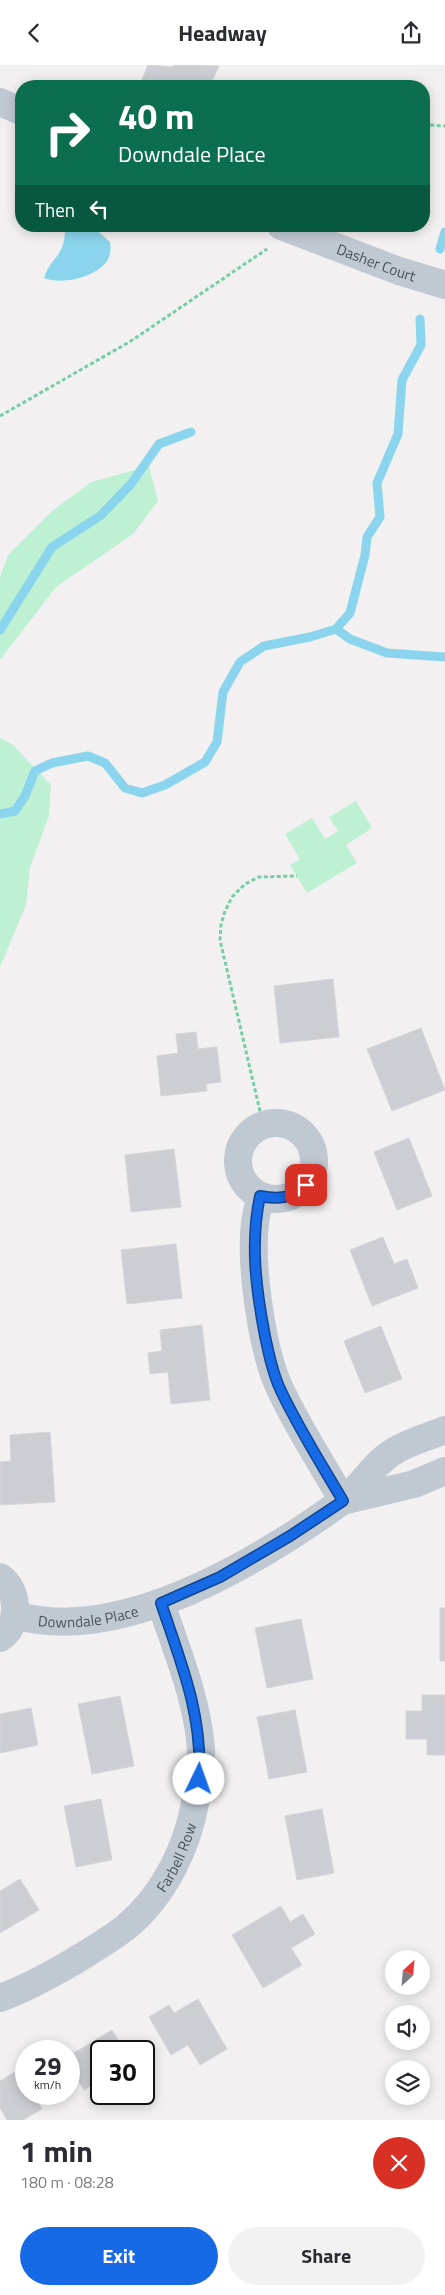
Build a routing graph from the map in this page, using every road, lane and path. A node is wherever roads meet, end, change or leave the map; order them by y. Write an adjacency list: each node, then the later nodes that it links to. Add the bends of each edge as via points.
1 (0, 101): 2 (street)
2 (15, 108)
3 (430, 125): 4 (path)
4 (445, 126)
5 (277, 235): 6 (street, Dasher Court); 7 (path, via 131,341)
6 (445, 285)
7 (0, 416)
8 (297, 876): 9 (path, via 258,877 245,884 232,897 221,925 220,941)
9 (263, 1124): 10 (street, via 248,1134 238,1150 238,1168 246,1185); 10 (street, via 280,1122 295,1127 308,1139 314,1162 306,1185 293,1195 277,1199)
10 (260, 1196): 13 (street, via 254,1253 258,1300 270,1358 280,1389)
11 (445, 1430): 13 (street, Downdale Place, via 392,1452)
12 (445, 1471): 13 (street, Downdale Place, via 414,1484)
13 (343, 1501): 15 (street, Downdale Place, via 220,1577)
14 (0, 1577): 16 (street, Downdale Place, via 14,1595)
15 (161, 1603): 16 (street, Downdale Place, via 96,1619 58,1622); 18 (street, Farbell Row, via 192,1694 201,1750 194,1812 183,1847 169,1875 125,1927 30,1987)
16 (16, 1615): 17 (street, Downdale Place)
17 (0, 1638)
18 (0, 1998)

